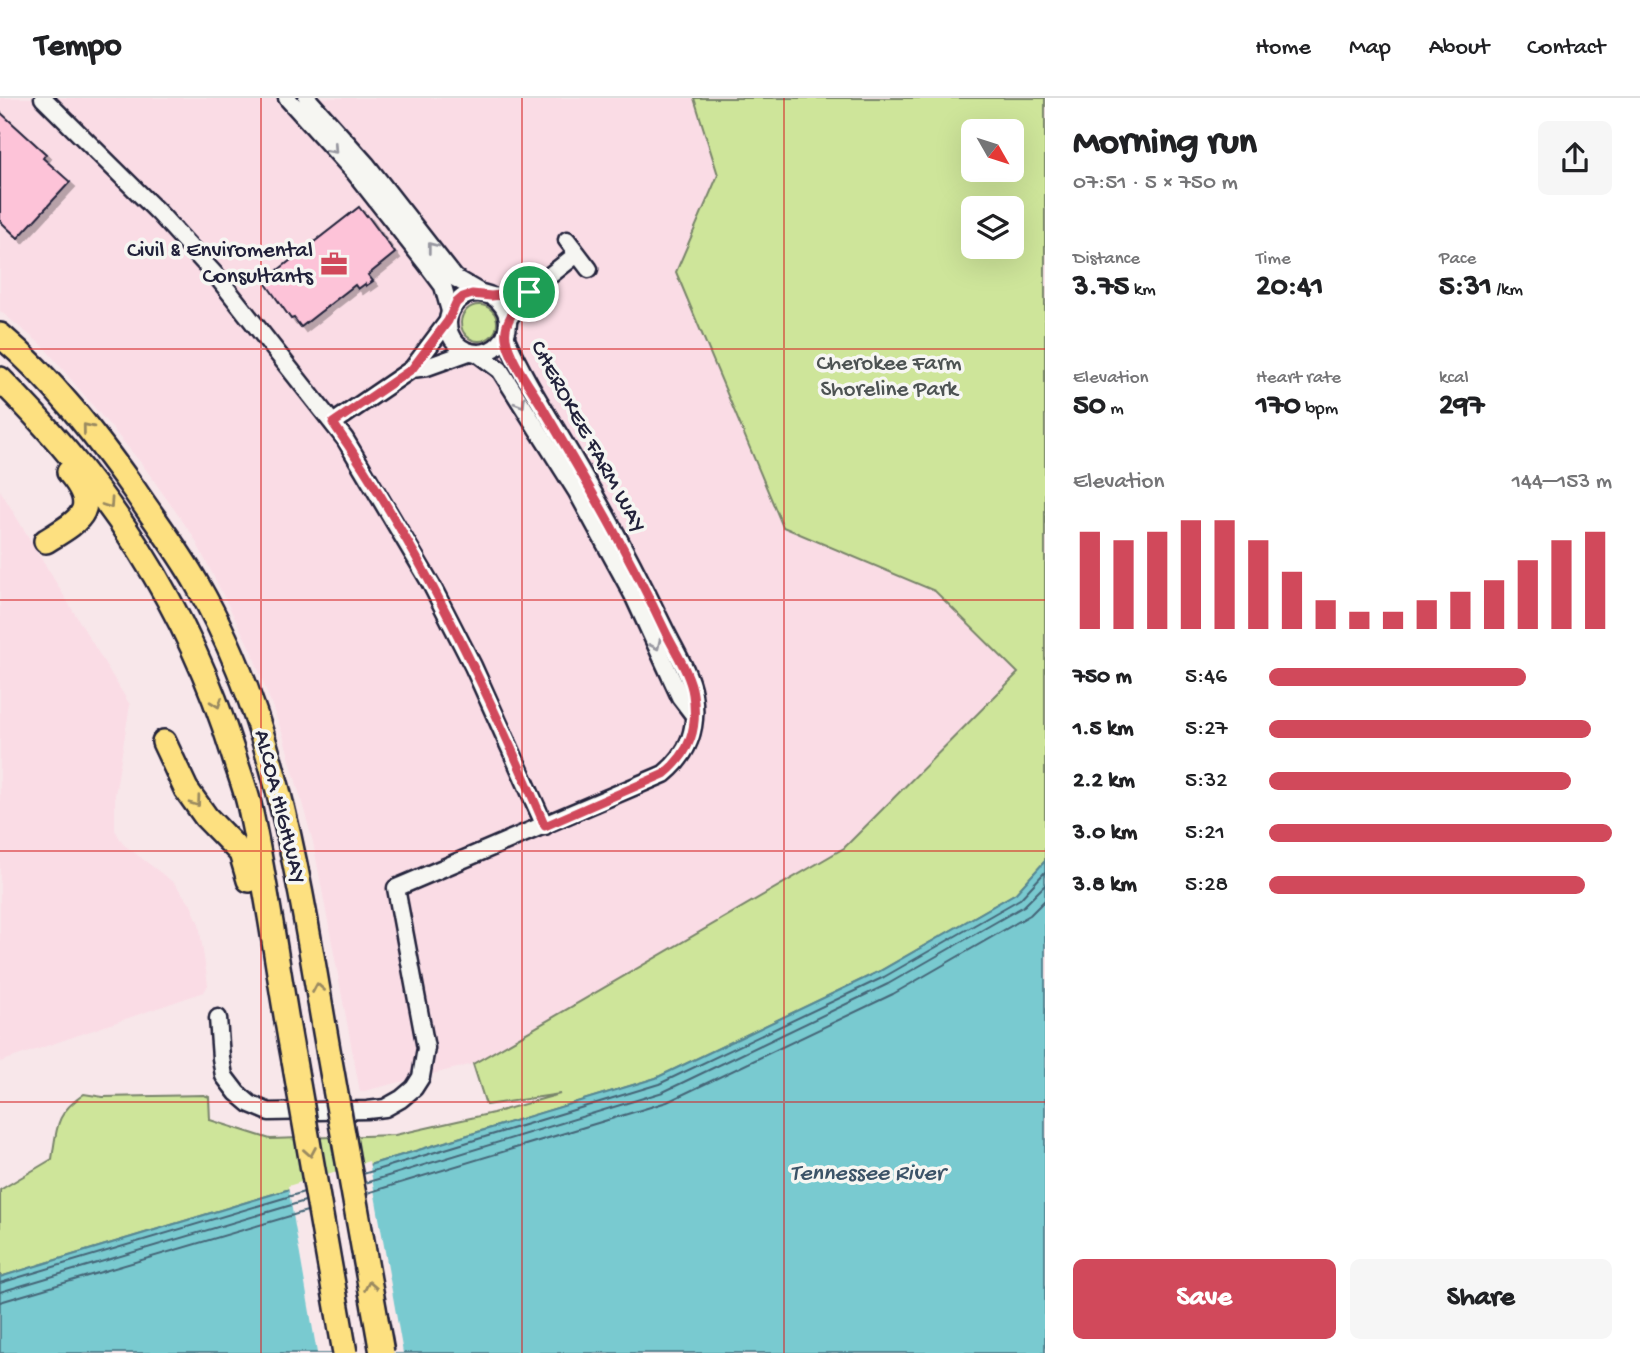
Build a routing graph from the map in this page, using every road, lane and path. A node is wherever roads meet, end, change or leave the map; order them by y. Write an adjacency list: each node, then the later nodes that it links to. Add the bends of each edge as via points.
1 (43, 98): 17 (street, via 219,279)
2 (287, 98): 9 (street, one-way to 9, via 355,173 443,286)
3 (307, 98): 8 (street, one-way to 3, via 455,278 366,164)
4 (566, 240): 5 (street)
5 (577, 254): 6 (street); 7 (street)
6 (589, 270)
7 (529, 292): 8 (street); 10 (street)
8 (486, 295): 9 (street, via 463,297); 10 (street, via 505,310)
9 (449, 316): 13 (street, via 453,340); 14 (street)
10 (508, 319): 12 (street)
11 (0, 335): 25 (highway, ALCOA HIGHWAY, one-way to 11, bridge, via 304,914 276,779 253,708 197,584 115,463 63,398)
12 (505, 336): 13 (street, via 494,349); 19 (street, CHEROKEE FARM WAY, via 645,589 693,693)
13 (473, 353): 14 (street); 19 (street, CHEROKEE FARM WAY, one-way to 19, via 500,369 577,492 633,595 680,698)
14 (412, 369): 17 (street)
15 (0, 379): 23 (highway, ALCOA HIGHWAY, one-way to 23, via 101,491 182,621 217,703 248,803)
16 (0, 398): 18 (highway, via 73,477 87,501 68,528)
17 (333, 423): 21 (street, via 431,584)
18 (46, 541)
19 (693, 714): 21 (street, CHEROKEE FARM WAY, via 686,751 664,774)
20 (164, 742): 23 (highway, one-way to 23, via 186,789 241,853 253,891 273,1000)
21 (545, 826): 22 (street, CHEROKEE FARM WAY, via 396,888 426,1048 421,1077 401,1099 367,1110 269,1112 250,1104 224,1076)
22 (218, 1018)
23 (286, 1018): 24 (highway, ALCOA HIGHWAY, one-way to 24, bridge)
24 (345, 1353)
25 (382, 1353)

